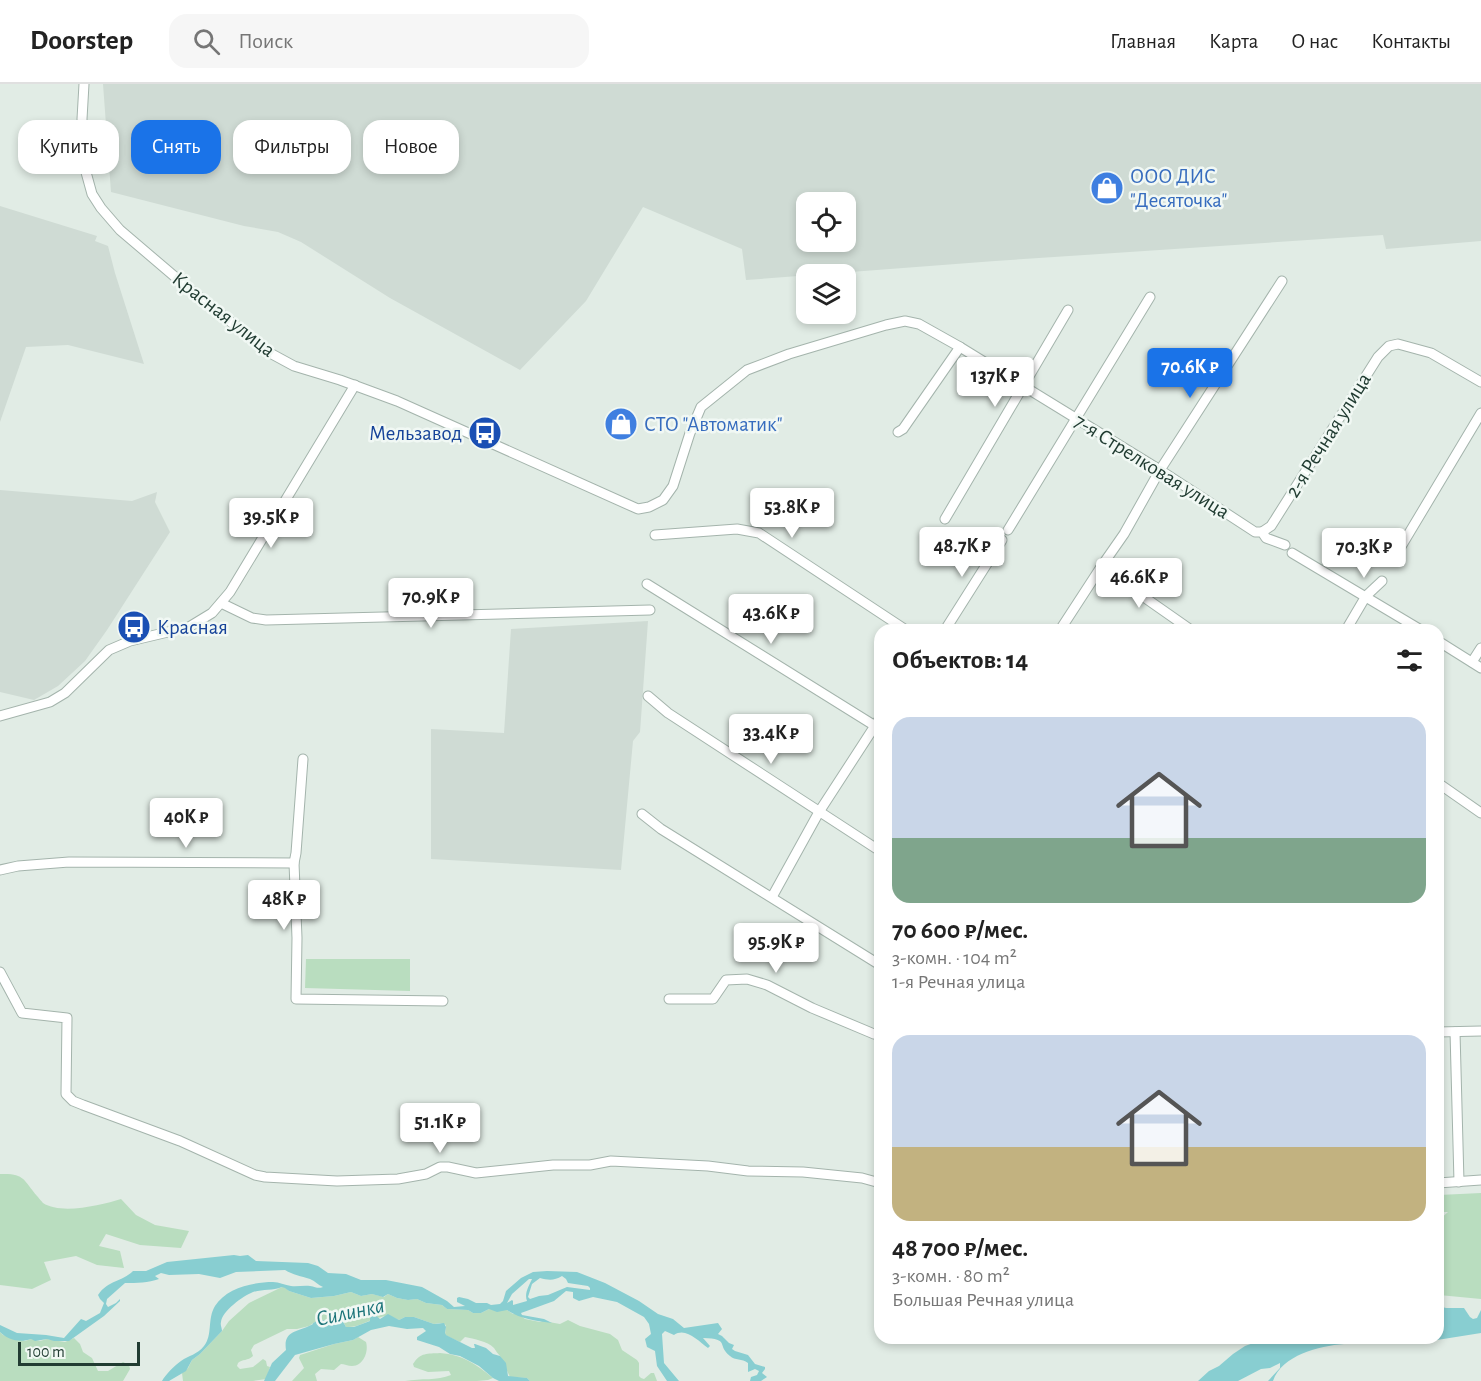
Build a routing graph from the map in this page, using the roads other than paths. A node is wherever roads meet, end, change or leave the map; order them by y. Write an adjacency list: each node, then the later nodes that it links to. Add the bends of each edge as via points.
1 (84, 84): 7 (street, Красная улица, via 84,165 92,194 120,230 270,353 294,366)
2 (1282, 281): 12 (street)
3 (1150, 297): 10 (street)
4 (1068, 310): 8 (street)
5 (960, 347): 7 (street, 7-я Стрелковая улица, via 919,324 905,321 747,370 701,407 673,486 663,500 638,509); 8 (street, 7-я Стрелковая улица); 11 (street)
6 (1481, 382): 15 (street, 2-я Речная улица, via 1431,353 1398,344 1389,346 1378,357 1271,526)
7 (355, 385): 23 (street)
8 (1023, 387): 10 (street, 7-я Стрелковая улица); 13 (street)
9 (1481, 412): 18 (street)
10 (1076, 418): 12 (street, 7-я Стрелковая улица); 14 (street)
11 (898, 432)
12 (1160, 470): 15 (street, 7-я Стрелковая улица, via 1255,532); 19 (street)
13 (945, 519)
14 (1008, 530)
15 (1262, 532): 22 (street, 7-я Стрелковая улица, via 1266,538)
16 (655, 535): 25 (street, via 737,529 759,533)
17 (1002, 540): 26 (street)
18 (1400, 550)
19 (1101, 567): 27 (street); 28 (street)
20 (1382, 581): 22 (street)
21 (647, 584): 37 (street)
22 (1366, 596): 29 (street); 30 (street, 7-я Стрелковая улица)
23 (221, 603): 24 (street, via 252,618 266,620); 36 (street, via 189,627 109,650 65,693 50,702)
24 (650, 610)
25 (897, 624)
26 (949, 624)
27 (1064, 624)
28 (1182, 624)
29 (1350, 624)
30 (1410, 624)
31 (1444, 645): 33 (street)
32 (1481, 648): 33 (street)
33 (1472, 662): 34 (street)
34 (1481, 668)
35 (648, 696): 41 (street)
36 (0, 716)
37 (874, 722)
38 (874, 732): 41 (street)
39 (303, 759): 45 (street)
40 (1444, 787): 42 (street)
41 (819, 812): 44 (street); 47 (street)
42 (1481, 813)
43 (642, 814): 47 (street)
44 (874, 847)
45 (294, 863): 46 (street, via 69,862); 51 (street, via 296,999)
46 (0, 870)
47 (772, 897): 48 (street)
48 (874, 961)
49 (0, 972): 57 (street, via 22,1013 67,1018 69,1098 255,1175 337,1181 417,1177 440,1167 476,1173 611,1161 803,1172)
50 (669, 999): 55 (street, via 713,999 726,980 747,979)
51 (443, 1000)
52 (1481, 1031): 54 (street)
53 (1444, 1032): 54 (street)
54 (1455, 1032): 58 (street)
55 (874, 1034)
56 (1481, 1180): 58 (street)
57 (874, 1181)
58 (1459, 1182): 59 (street)
59 (1444, 1183)

